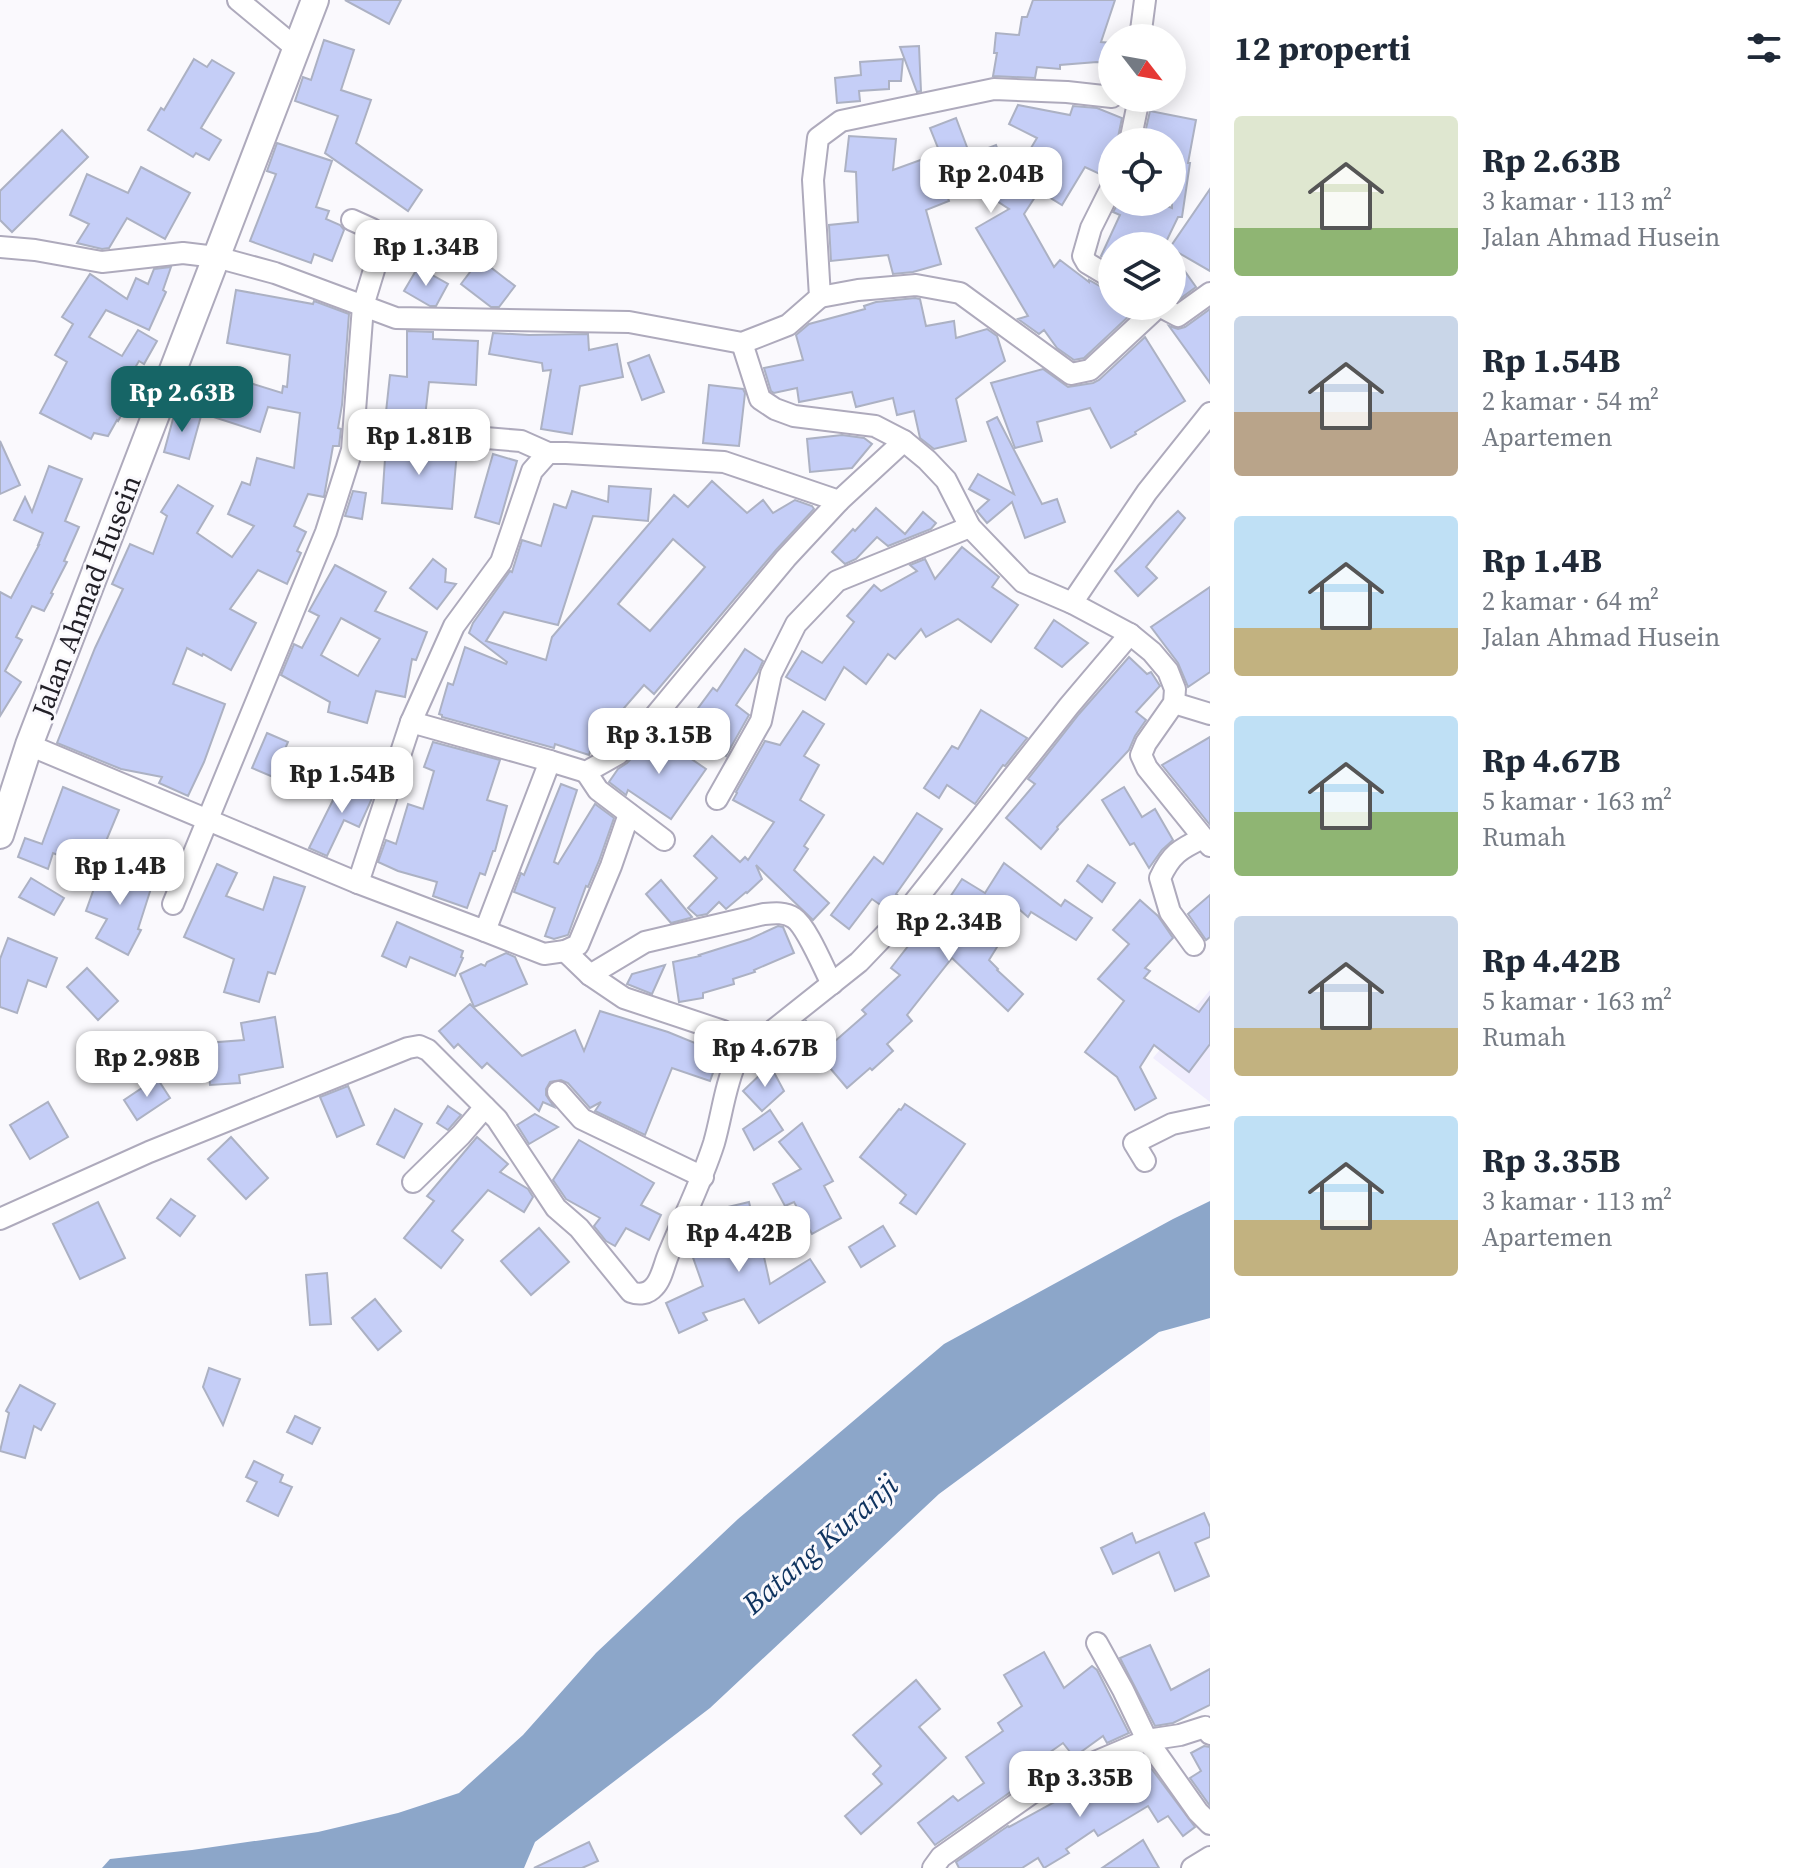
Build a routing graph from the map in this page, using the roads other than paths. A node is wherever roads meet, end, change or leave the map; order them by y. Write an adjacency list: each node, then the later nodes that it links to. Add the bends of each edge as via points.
1 (238, 0): 5 (street)
2 (315, 0): 5 (main road, Jalan Ahmad Husein)
3 (1145, 0): 4 (street)
4 (1142, 24)
5 (296, 48): 10 (main road, Jalan Ahmad Husein)
6 (1098, 95): 13 (street, via 994,89 841,121 818,138 813,180)
7 (1098, 214): 11 (street, via 1083,256)
8 (352, 220): 14 (street, via 372,229 374,270)
9 (0, 247): 10 (street, via 102,262 183,253)
10 (216, 257): 14 (street); 29 (main road, Jalan Ahmad Husein)
11 (1098, 270)
12 (1210, 293): 15 (street)
13 (820, 297): 16 (street, via 916,285 960,293 1071,374 1090,370); 17 (street, via 788,325)
14 (363, 306): 17 (street, via 396,318 629,322); 19 (street)
15 (1186, 311)
16 (1144, 320)
17 (742, 343): 20 (street, via 760,399 775,409 875,426)
18 (1210, 413): 24 (street, via 1147,492)
19 (354, 427): 21 (street, via 521,441); 34 (street, via 326,532)
20 (904, 441): 22 (street); 23 (street, via 946,480)
21 (548, 453): 22 (street, via 724,462); 28 (street, via 532,471 501,562 454,626)
22 (839, 501): 31 (street, via 655,716 618,754)
23 (970, 527): 24 (street, via 1023,582); 32 (street, via 837,581 796,624 771,674 761,721)
24 (1072, 603): 25 (street)
25 (1130, 634): 26 (street, via 1168,671); 44 (street, via 904,915)
26 (1174, 703): 27 (street); 37 (street, via 1141,755)
27 (1210, 714)
28 (411, 722): 30 (street); 38 (street)
29 (29, 745): 34 (street); 35 (main road, Jalan Ahmad Husein)
30 (550, 761): 31 (street); 40 (street)
31 (586, 772): 33 (street, via 598,790)
32 (717, 799)
33 (629, 814): 36 (street); 42 (street, via 578,945)
34 (206, 821): 38 (street); 39 (street)
35 (0, 835)
36 (664, 840)
37 (1206, 842): 41 (street, via 1179,850 1160,878 1170,912)
38 (358, 883): 40 (street)
39 (173, 904)
40 (485, 931): 42 (street, via 544,954)
41 (1194, 945)
42 (565, 951): 43 (street)
43 (590, 975): 44 (street, via 645,942 781,913 802,927); 45 (street, via 624,998)
44 (832, 984): 50 (street, via 737,1059)
45 (723, 1031)
46 (558, 1092): 50 (street, via 582,1119)
47 (485, 1107): 50 (street, via 556,1208 638,1295 659,1279); 51 (street); 52 (street, via 428,1050 412,1047 149,1152)
48 (1210, 1116): 49 (street, via 1172,1124 1134,1143)
49 (1145, 1161)
50 (703, 1177)
51 (413, 1182)
52 (0, 1219)
53 (1097, 1643): 55 (street)
54 (1210, 1734): 55 (street, via 1205,1727)
55 (1147, 1740): 56 (street); 58 (street, via 1032,1793)
56 (1210, 1824)
57 (1210, 1857): 59 (street)
58 (933, 1868)
59 (1192, 1868)

